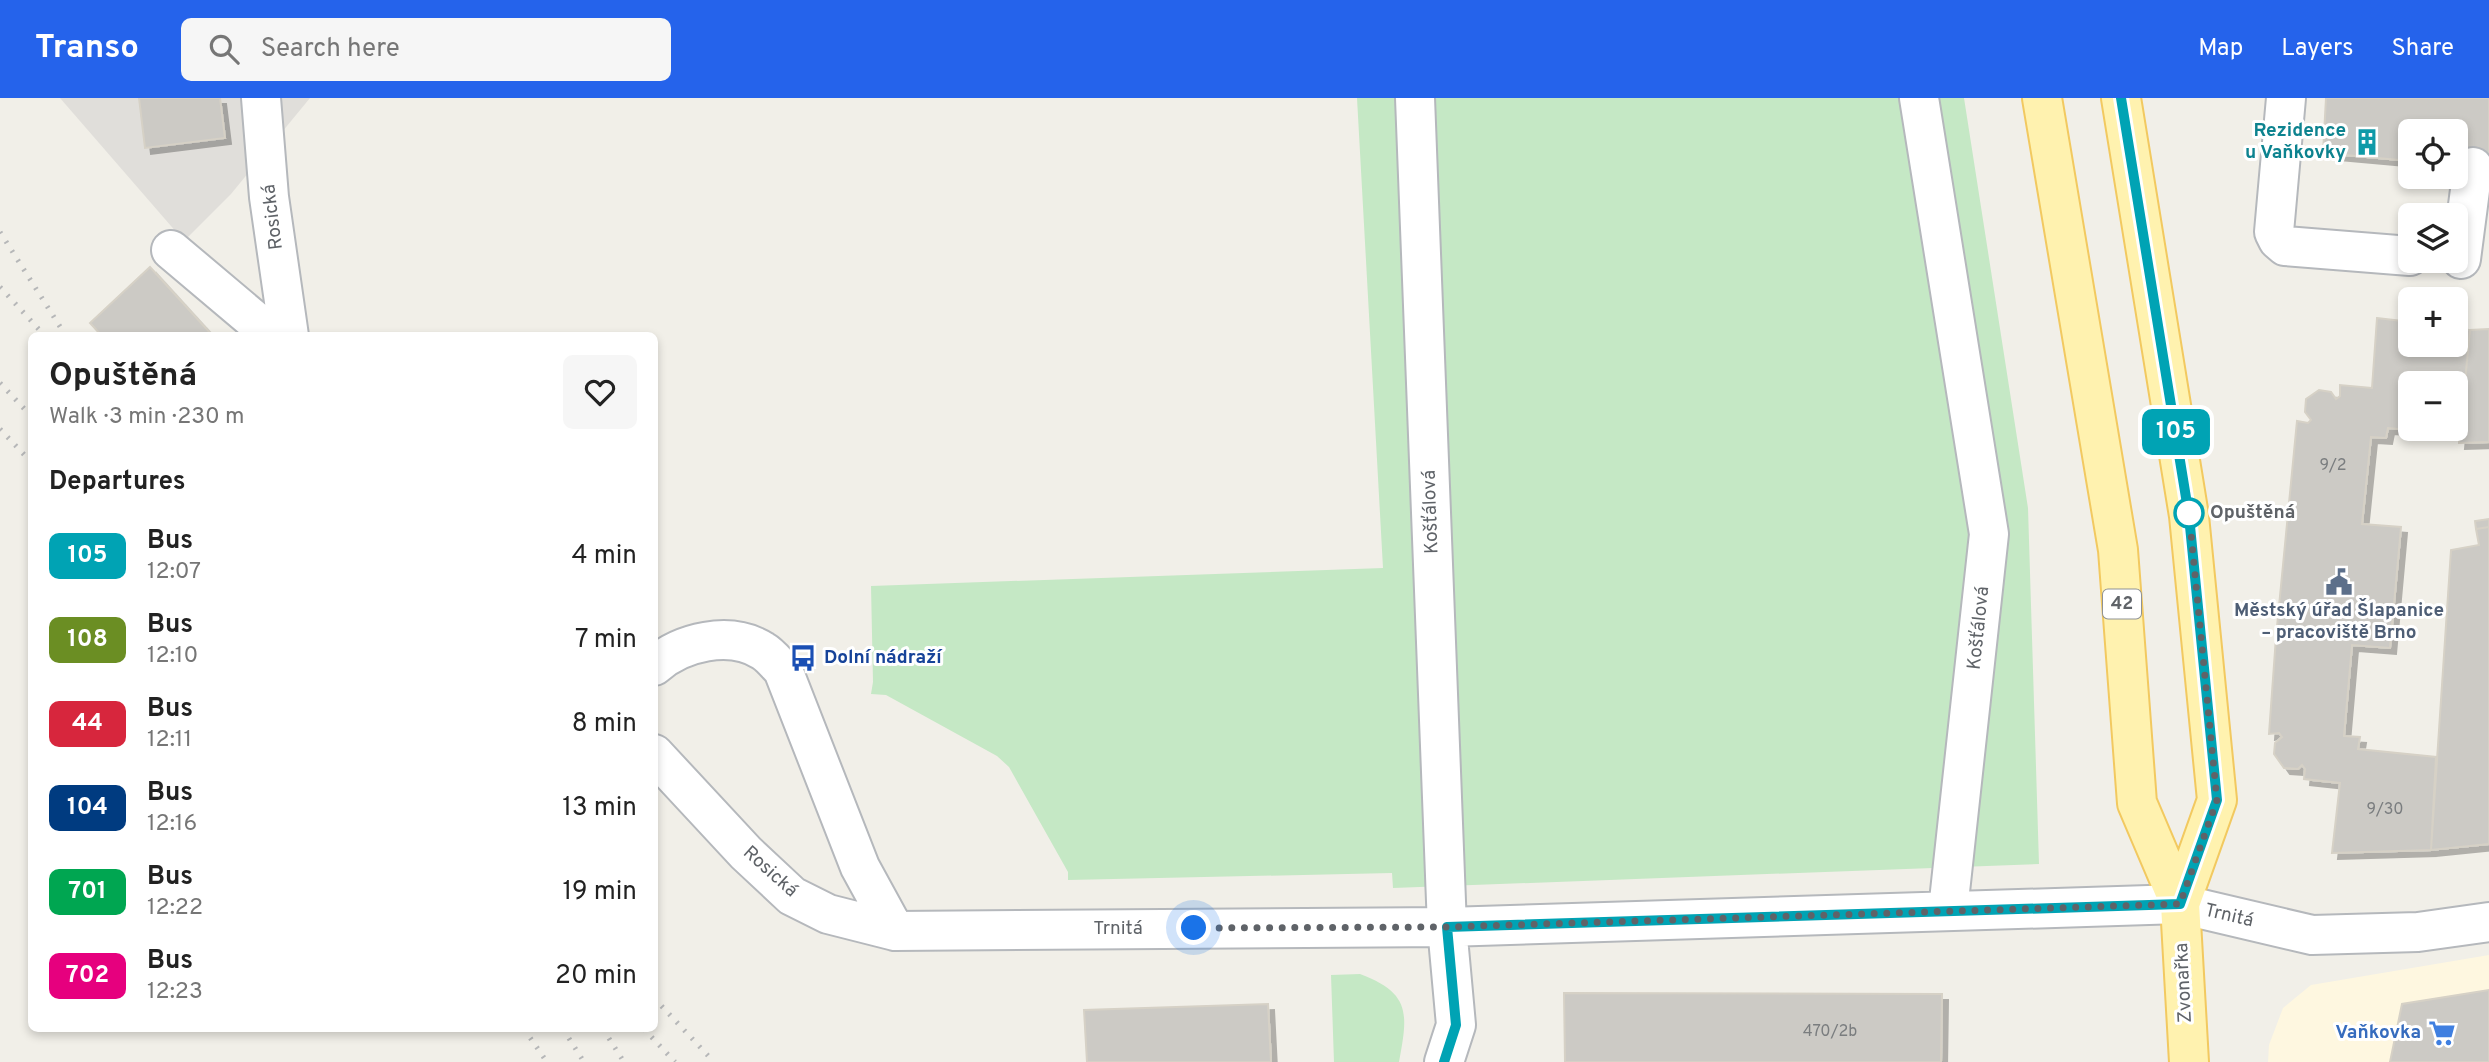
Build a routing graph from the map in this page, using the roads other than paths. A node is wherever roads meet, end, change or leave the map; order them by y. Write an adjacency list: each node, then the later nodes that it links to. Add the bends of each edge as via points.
1 (261, 98): 12 (street, Rosická, via 269,197)
2 (1415, 98): 18 (street, Košťálová)
3 (1919, 98): 16 (street, Košťálová, via 1989,534)
4 (2042, 98): 15 (main road, 42, via 2118,550 2137,803)
5 (2121, 98): 15 (main road, 42, via 2189,516 2217,800)
6 (2286, 98): 9 (street, via 2274,232 2278,240 2285,246)
7 (2473, 167): 10 (street)
8 (171, 250): 11 (street)
9 (2398, 255)
10 (2468, 260)
11 (268, 332)
12 (288, 332)
13 (658, 663): 19 (street, via 668,654 708,640 762,650 783,670 860,867)
14 (658, 758): 19 (street, Rosická, via 792,896 828,914)
15 (2180, 904): 16 (street, Trnitá); 17 (street, Trnitá, via 2312,935 2418,932); 21 (main road, Zvonařka / 42)
16 (1948, 910): 18 (street, Trnitá)
17 (2489, 922)
18 (1447, 927): 19 (street, Trnitá); 20 (street, Košťálová, via 1456,1025)
19 (907, 931)
20 (1444, 1062)
21 (2189, 1062)

